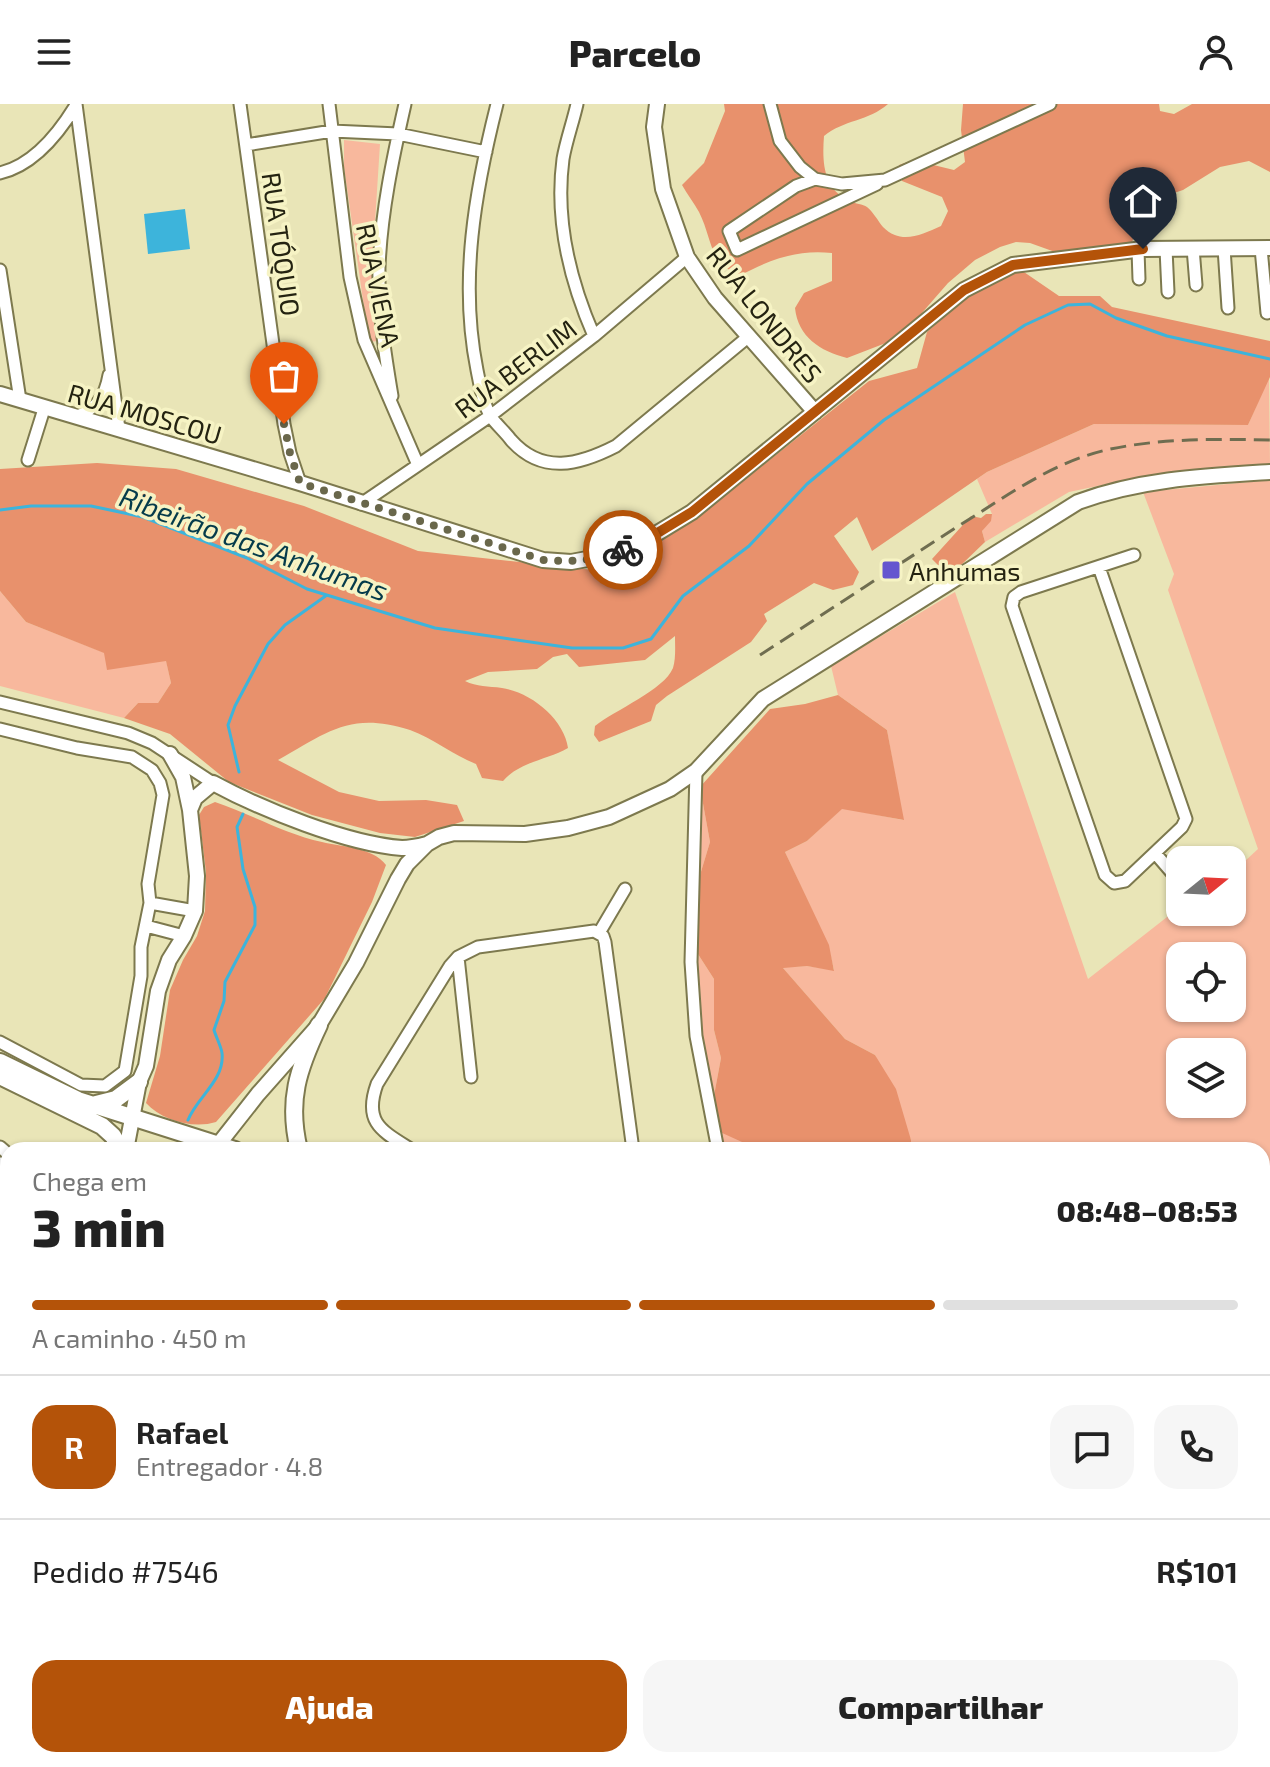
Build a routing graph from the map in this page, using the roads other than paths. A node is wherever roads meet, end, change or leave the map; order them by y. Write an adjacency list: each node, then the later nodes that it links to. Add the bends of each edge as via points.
1 (76, 104): 14 (street, via 60,131 33,156); 34 (street)
2 (240, 104): 12 (street, RUA TÓQUIO)
3 (329, 104): 10 (street, RUA VIENA)
4 (405, 104): 11 (street)
5 (497, 104): 13 (street)
6 (577, 104): 30 (street, via 563,159 562,207 567,255)
7 (657, 104): 22 (street, RUA LONDRES, via 654,127 663,189)
8 (770, 104): 15 (street, via 780,141)
9 (1050, 104): 16 (street)
10 (332, 131): 11 (street); 12 (street); 33 (street, RUA VIENA, via 350,277)
11 (398, 134): 13 (street); 32 (street, via 379,268)
12 (246, 145): 46 (street, RUA TÓQUIO, via 284,424)
13 (486, 152): 40 (street, via 472,224 468,293 472,347)
14 (0, 173)
15 (815, 179): 16 (street, via 842,184); 16 (street, via 729,231 737,250)
16 (885, 180)
17 (1193, 248): 18 (street, RUA MOSCOU); 20 (street, RUA MOSCOU); 26 (street)
18 (1224, 248): 19 (street, RUA MOSCOU); 28 (street)
19 (1266, 248): 29 (street)
20 (1166, 249): 21 (street, RUA MOSCOU); 27 (street)
21 (1138, 250): 24 (street); 39 (street, RUA MOSCOU, via 1013,265 964,290)
22 (687, 257): 30 (street, RUA BERLIM); 31 (street, RUA LONDRES)
23 (0, 270): 25 (street)
24 (1139, 279)
25 (1, 284): 37 (street)
26 (1196, 285)
27 (1168, 292)
28 (1228, 308)
29 (1267, 313)
30 (594, 336): 40 (street, RUA BERLIM)
31 (748, 337): 39 (street, RUA LONDRES); 40 (street, via 616,446 578,462 547,463 523,453)
32 (384, 347): 33 (street); 35 (street)
33 (368, 351): 35 (street, RUA VIENA)
34 (111, 366): 41 (street, via 98,404); 42 (street)
35 (382, 370): 44 (street, RUA VIENA)
36 (0, 394): 37 (street, RUA MOSCOU)
37 (20, 400): 38 (street, RUA MOSCOU)
38 (44, 409): 41 (street, RUA MOSCOU); 43 (street)
39 (815, 412): 47 (street, RUA MOSCOU, via 692,512 641,543 594,559 543,560)
40 (490, 416): 44 (street, RUA BERLIM)
41 (75, 417): 42 (street, RUA MOSCOU)
42 (119, 429): 46 (street, RUA MOSCOU)
43 (28, 460)
44 (418, 465): 47 (street, RUA BERLIM)
45 (1270, 472): 53 (street, via 1132,485 1078,502 763,699)
46 (300, 483): 47 (street, RUA MOSCOU)
47 (361, 504)
48 (1134, 555): 49 (street)
49 (1099, 567): 58 (street, via 1185,811 1182,827); 58 (street, via 1021,592 1012,606 1105,875 1114,883 1125,881)
50 (0, 702): 52 (street, via 128,733)
51 (0, 729): 62 (street, via 132,757 152,770 163,803 148,884)
52 (170, 754): 54 (street); 55 (street, via 183,777)
53 (696, 771): 57 (street, via 609,817 525,834 454,833); 83 (street, via 691,962 696,1036)
54 (213, 783): 55 (street); 56 (street, via 285,816)
55 (190, 810): 63 (street)
56 (380, 844): 57 (street); 60 (street, via 391,855)
57 (427, 844): 60 (street)
58 (1155, 853): 59 (street)
59 (1166, 866)
60 (398, 879): 68 (street)
61 (625, 889): 65 (street)
62 (150, 903): 63 (street); 64 (street)
63 (195, 911): 66 (street)
64 (146, 926): 66 (street); 69 (street, via 130,1053 116,1080 105,1086 81,1085)
65 (599, 933): 67 (street, via 478,947); 82 (street, via 605,942)
66 (184, 936): 73 (street, via 158,991)
67 (458, 957): 72 (street); 81 (street, via 372,1097 378,1126)
68 (319, 1025): 79 (street); 80 (main road, via 300,1064 293,1099)
69 (0, 1042)
70 (0, 1062): 74 (main road)
71 (0, 1076): 76 (main road, via 102,1126)
72 (471, 1077)
73 (139, 1082): 74 (main road, via 116,1099); 75 (street)
74 (92, 1104): 75 (main road)
75 (133, 1118): 77 (street); 78 (main road)
76 (117, 1142)
77 (126, 1142)
78 (202, 1142)
79 (220, 1142)
80 (297, 1142)
81 (401, 1142)
82 (632, 1142)
83 (716, 1142)

